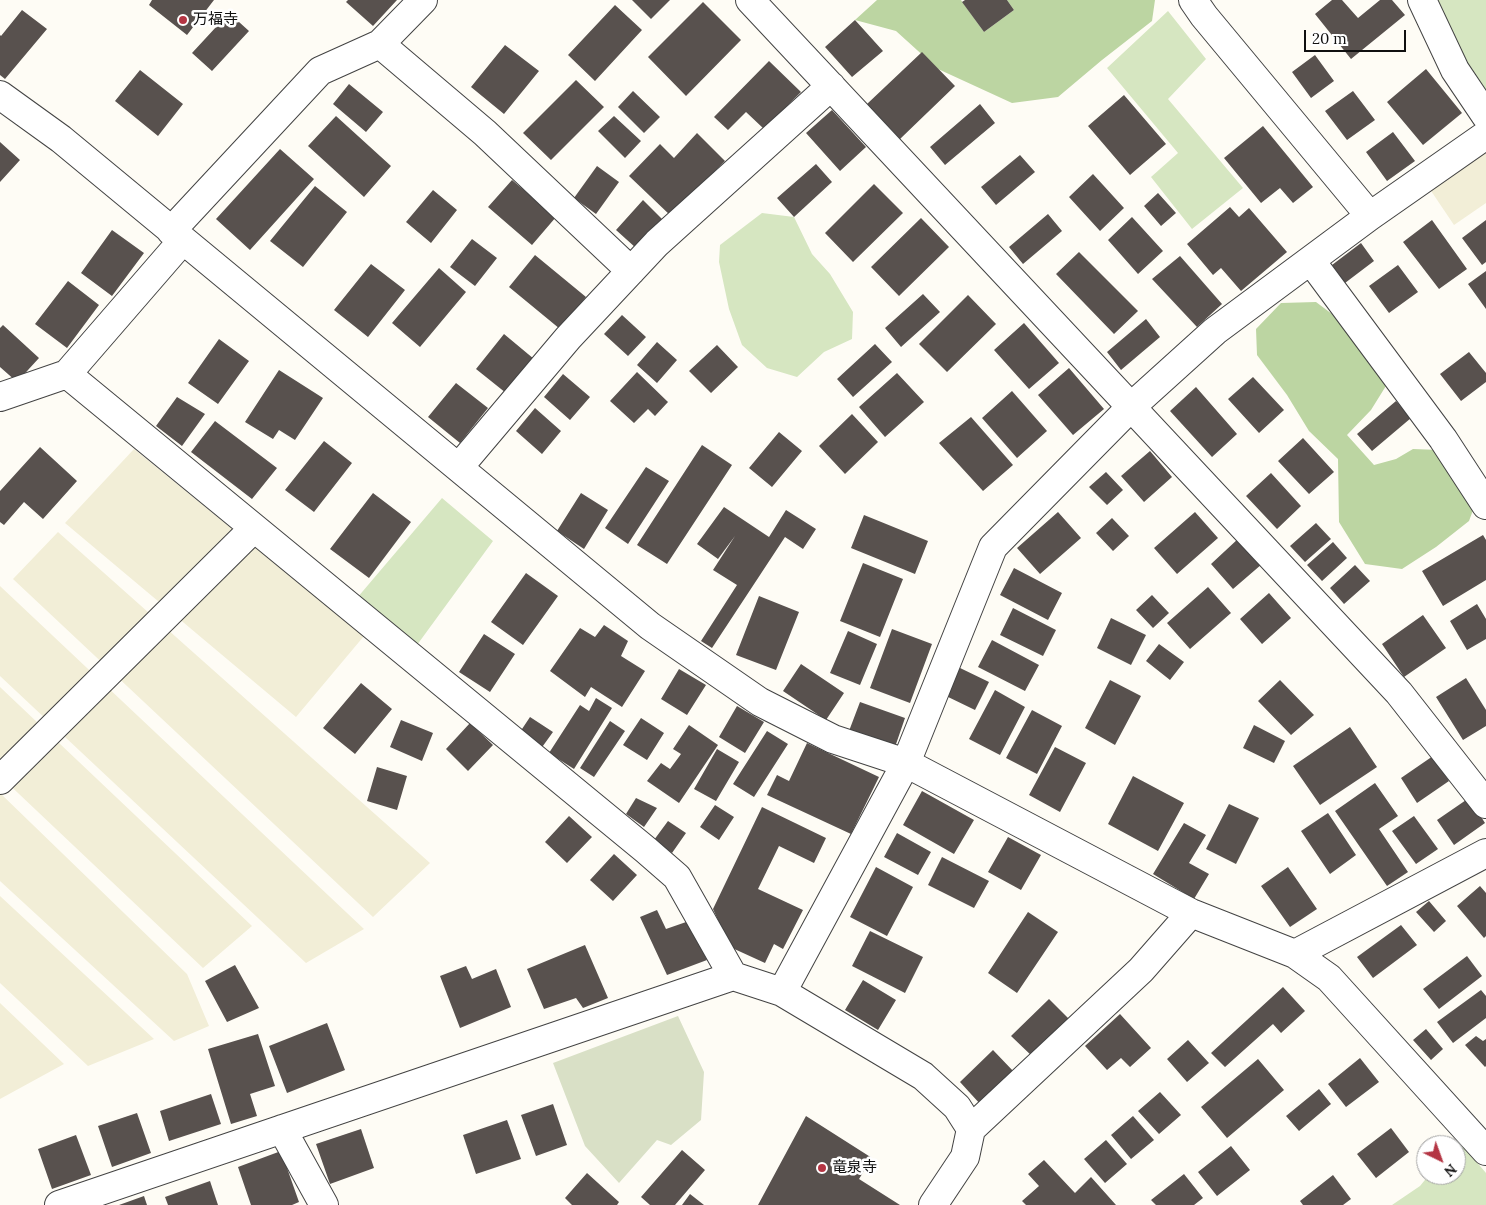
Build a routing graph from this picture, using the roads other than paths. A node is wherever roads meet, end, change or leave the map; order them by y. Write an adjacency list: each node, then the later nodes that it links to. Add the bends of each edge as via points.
1 (423, 0): 5 (street)
2 (750, 0): 6 (street)
3 (1193, 0): 10 (street)
4 (1422, 0): 8 (street, via 1455,70)
5 (380, 44): 11 (street, via 320,71); 13 (street, via 485,133)
6 (831, 86): 13 (street, via 657,243); 16 (street)
7 (0, 95): 11 (street, via 61,139)
8 (1486, 116)
9 (1486, 135): 10 (street)
10 (1370, 216): 12 (street)
11 (177, 235): 14 (street); 17 (street)
12 (1311, 260): 16 (street, via 1215,331); 18 (street, via 1443,439)
13 (631, 271): 17 (street, via 568,338)
14 (67, 374): 15 (street); 19 (street)
15 (0, 397)
16 (1132, 406): 20 (street, via 993,547); 22 (street, via 1399,693)
17 (458, 467): 20 (street, via 650,626 760,702 833,739)
18 (1486, 505)
19 (254, 528): 21 (street); 26 (street, via 677,877)
20 (906, 763): 24 (street); 27 (street)
21 (0, 780)
22 (1486, 804)
23 (1481, 864): 25 (street)
24 (1191, 913): 25 (street); 29 (street, via 1141,970)
25 (1295, 954): 30 (street, via 1329,978)
26 (733, 976): 27 (street); 28 (street)
27 (782, 992): 29 (street, via 922,1076 957,1107)
28 (282, 1129): 31 (street); 32 (street)
29 (972, 1130): 33 (street, via 965,1157)
30 (1481, 1138)
31 (60, 1205)
32 (324, 1205)
33 (933, 1205)

